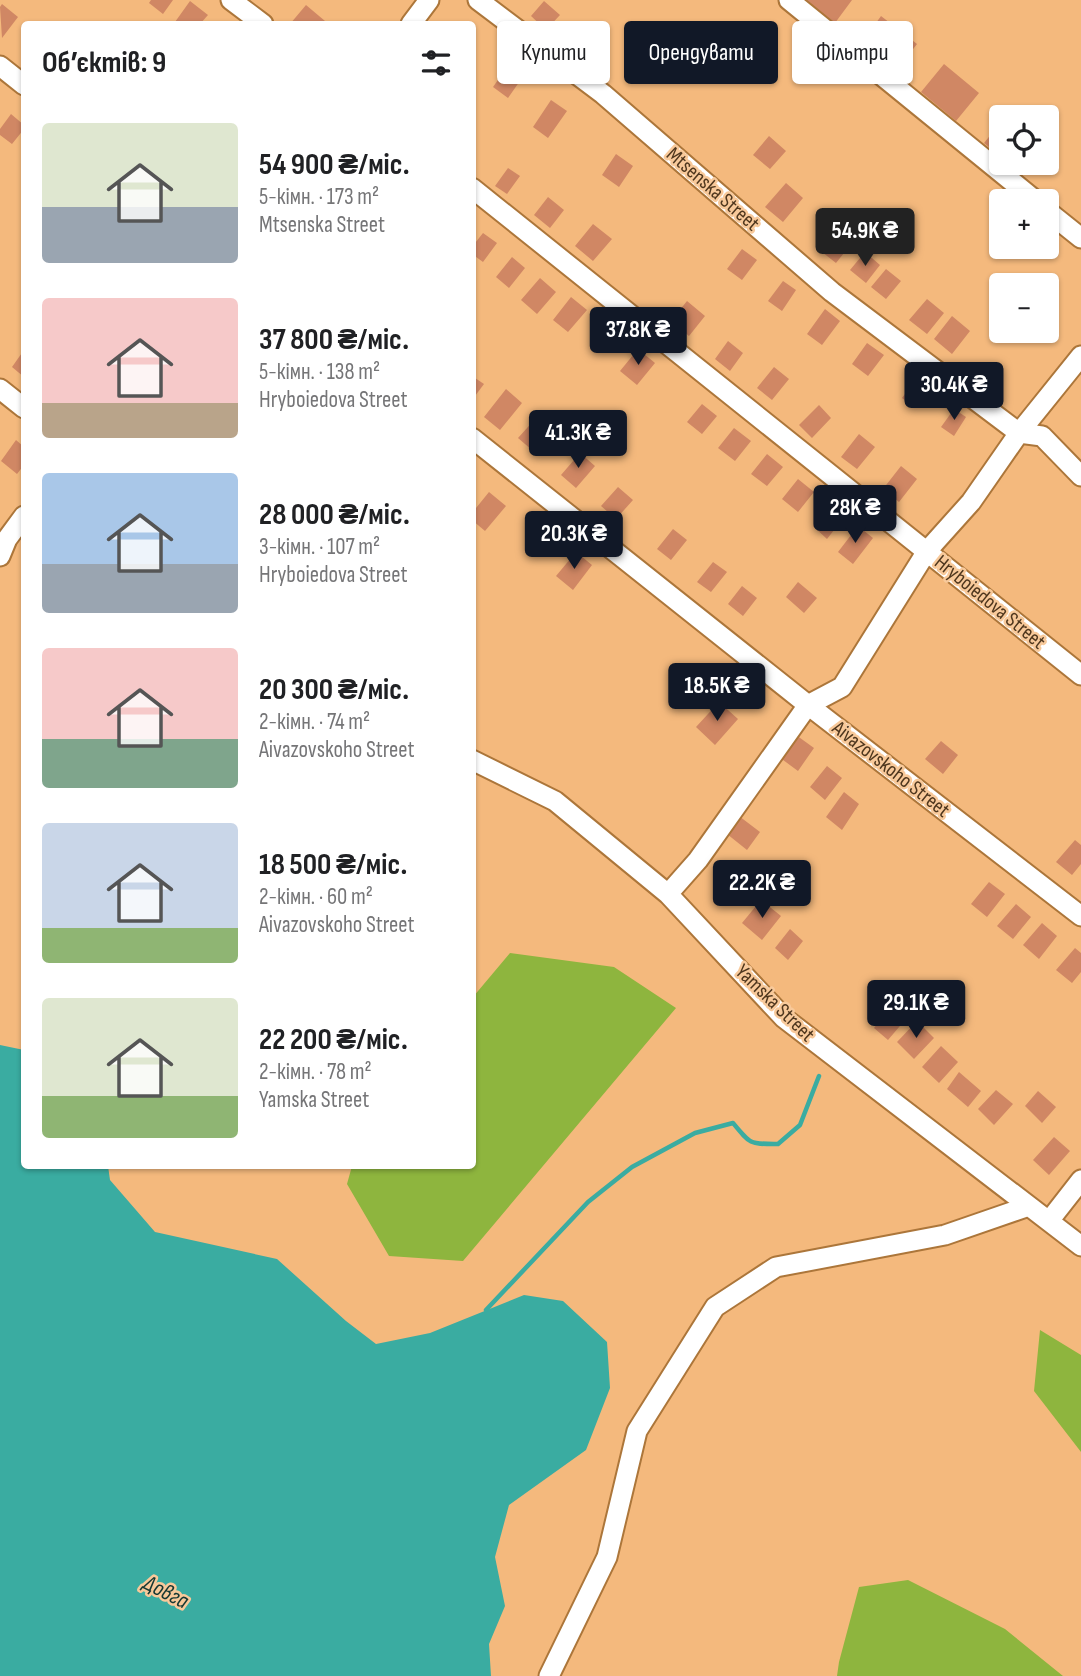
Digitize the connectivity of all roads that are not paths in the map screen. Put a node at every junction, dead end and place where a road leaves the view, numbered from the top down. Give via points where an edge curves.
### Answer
1 (231, 0) edge
2 (429, 0) edge
3 (478, 0) edge
4 (789, 0) edge
5 (259, 21) edge
6 (413, 21) edge
7 (0, 66) edge
8 (21, 83) edge
9 (1020, 189) edge
10 (476, 191) edge
11 (1059, 220) edge
12 (1081, 238) edge
13 (1081, 356) edge
14 (0, 388) edge
15 (21, 406) edge
16 (1018, 433) junction
17 (476, 441) edge
18 (1081, 476) edge
19 (21, 520) edge
20 (927, 551) junction
21 (0, 556) edge
22 (1081, 675) edge
23 (808, 705) junction
24 (476, 762) edge
25 (668, 894) junction
26 (1081, 916) edge
27 (1081, 1180) edge
28 (1029, 1206) junction
29 (1049, 1221) junction
30 (1081, 1246) edge
31 (549, 1676) edge

1 - 5 street
2 - 6 street
3 - 16 street, Mtsenska Street via 603,94 832,292
4 - 9 street
7 - 8 street
10 - 20 street, Hryboiedova Street
11 - 12 street
13 - 16 street
14 - 15 street
16 - 18 street, Mtsenska Street via 1042,436
16 - 20 street via 971,502
17 - 23 street, Aivazovskoho Street
19 - 21 street
20 - 22 street, Hryboiedova Street
20 - 23 street via 842,687
23 - 25 street via 698,860
23 - 26 street, Aivazovskoho Street
24 - 25 street, Yamska Street via 555,801
25 - 28 street, Yamska Street via 784,1018
27 - 29 street
28 - 29 street, Yamska Street
28 - 31 street via 945,1235 776,1266 715,1307 637,1431 607,1557
29 - 30 street, Yamska Street

